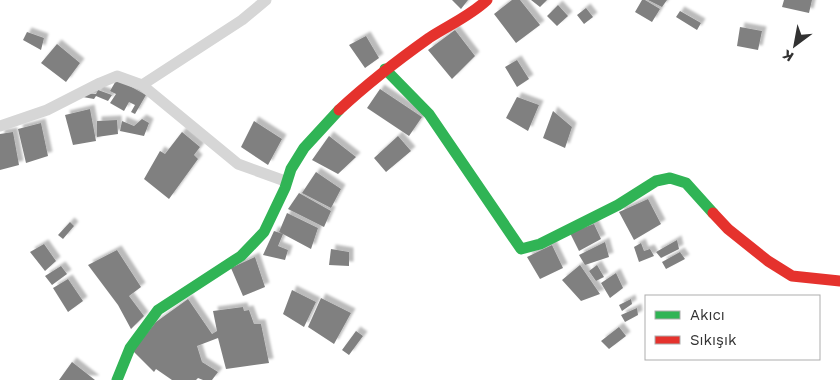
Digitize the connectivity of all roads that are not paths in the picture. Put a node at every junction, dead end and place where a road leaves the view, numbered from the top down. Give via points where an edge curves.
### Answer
1 (266, 0) edge
2 (487, 0) edge
3 (386, 69) junction
4 (142, 85) junction
5 (0, 126) edge
6 (285, 181) junction
7 (840, 281) edge
8 (117, 380) edge

1 - 4 street via 242,20
2 - 3 street
3 - 6 street via 320,128 294,162
3 - 7 street via 429,114 521,249 540,244 656,182 670,178 686,183 728,229 792,276
4 - 5 street via 117,76 47,110
4 - 6 street via 238,164
6 - 8 street via 285,188 264,232 241,256 158,310 130,348

